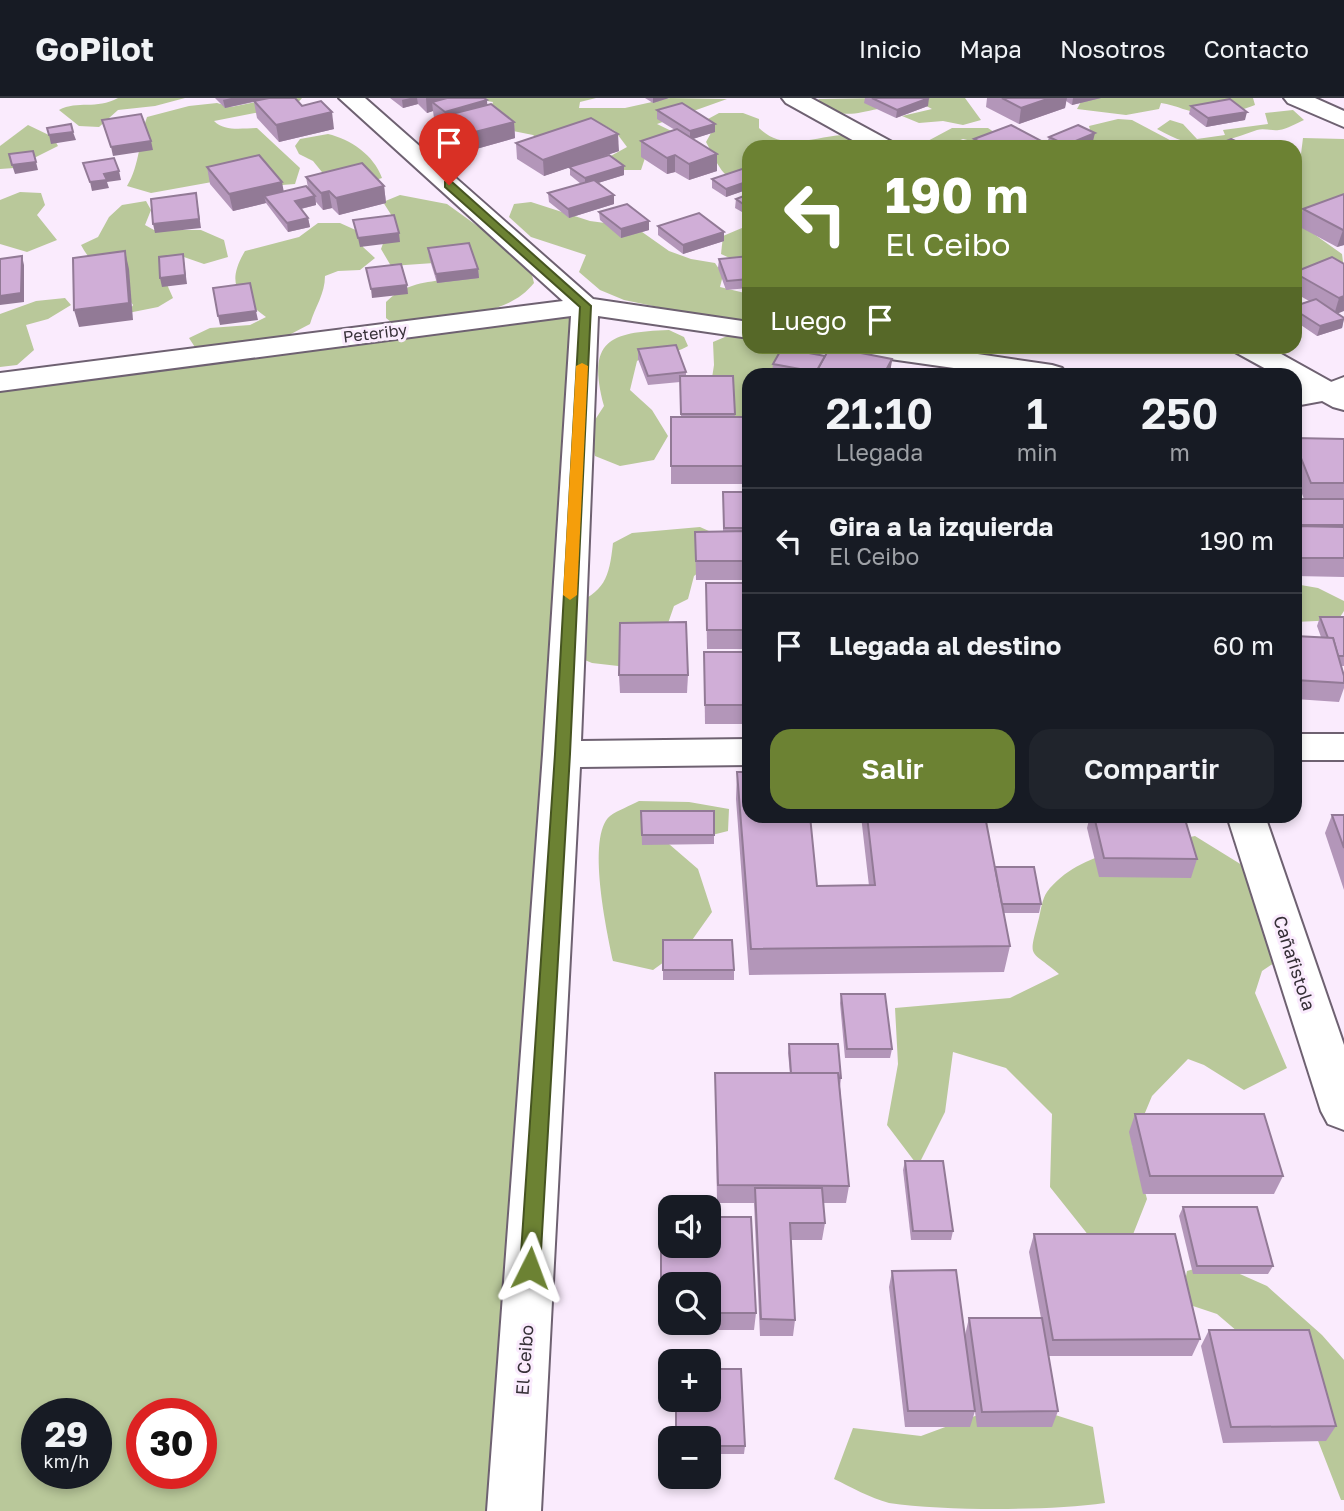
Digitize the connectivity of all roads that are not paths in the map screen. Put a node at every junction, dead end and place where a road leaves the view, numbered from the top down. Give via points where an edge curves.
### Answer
1 (351, 98) edge
2 (794, 98) edge
3 (1296, 98) edge
4 (1344, 120) edge
5 (870, 140) edge
6 (585, 306) junction
7 (742, 329) edge
8 (916, 354) edge
9 (1261, 354) edge
10 (1011, 368) edge
11 (1288, 368) edge
12 (1302, 375) edge
13 (0, 382) edge
14 (1339, 394) edge
15 (1302, 397) edge
16 (1302, 747) edge
17 (1344, 747) edge
18 (742, 752) edge
19 (562, 754) junction
20 (1248, 823) edge
21 (1344, 1111) edge
22 (514, 1511) edge

1 - 6 street
2 - 5 street
3 - 4 street
6 - 7 street, Peteriby
6 - 13 street, Peteriby
6 - 19 street, El Ceibo
8 - 10 street
9 - 11 street
12 - 14 street
14 - 15 street
16 - 17 street
18 - 19 street
19 - 22 street, El Ceibo
20 - 21 street, Cañafistola

